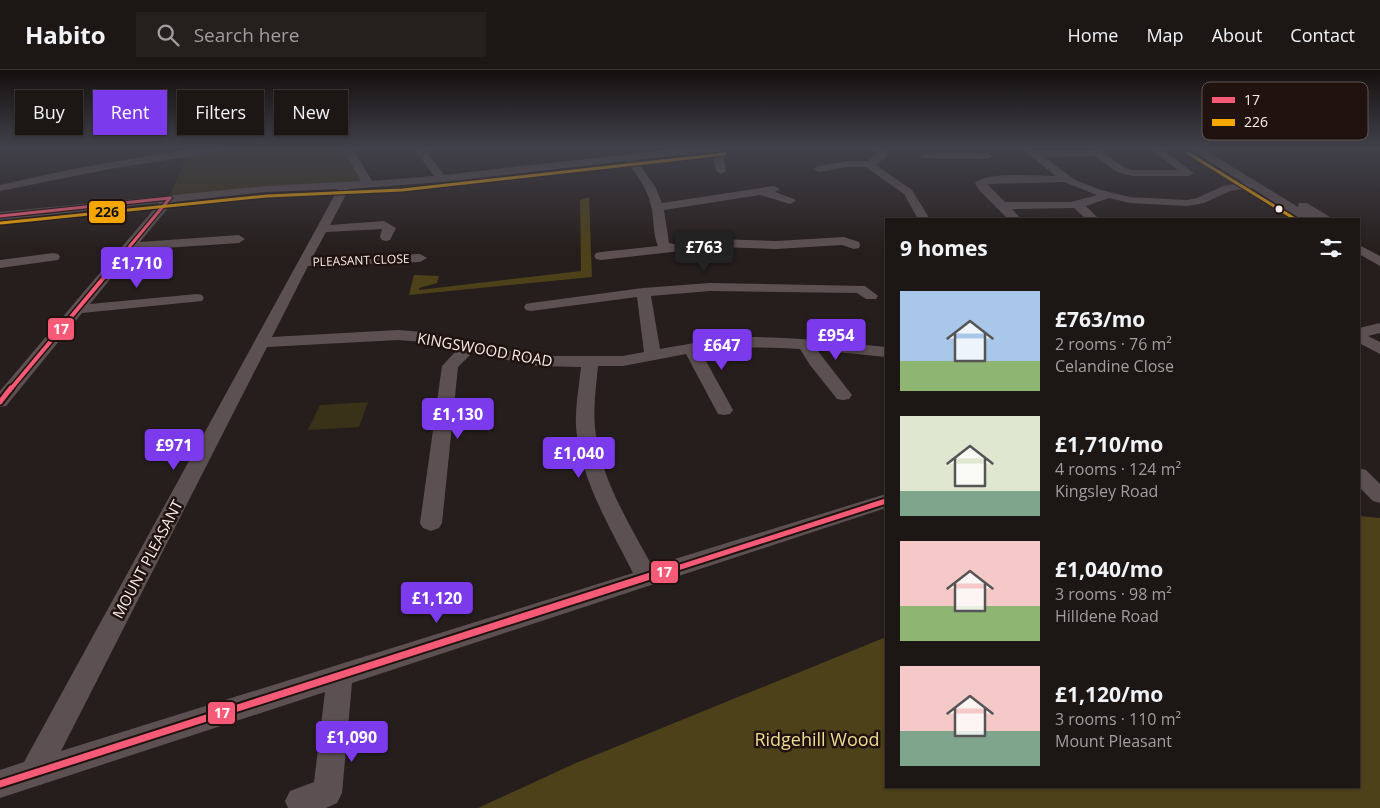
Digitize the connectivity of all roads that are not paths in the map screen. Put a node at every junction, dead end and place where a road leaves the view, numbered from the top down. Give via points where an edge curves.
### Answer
1 (29, 181) edge
2 (366, 181) edge
3 (424, 181) edge
4 (647, 181) edge
5 (900, 181) edge
6 (985, 181) edge
7 (1072, 181) edge
8 (1247, 181) edge
9 (1253, 185) junction
10 (345, 186) junction
11 (369, 186) junction
12 (0, 188) edge
13 (774, 190) dead end
14 (761, 192) junction
15 (1106, 195) junction
16 (170, 198) junction
17 (790, 201) dead end
18 (1160, 202) junction
19 (1076, 204) junction
20 (1304, 205) dead end
21 (1003, 206) junction
22 (658, 207) junction
23 (1173, 213) dead end
24 (0, 216) edge
25 (922, 216) dead end
26 (1014, 218) edge
27 (1092, 218) edge
28 (1308, 218) edge
29 (1325, 218) edge
30 (322, 229) junction
31 (386, 237) dead end
32 (1360, 238) edge
33 (240, 239) dead end
34 (846, 239) dead end
35 (131, 246) junction
36 (673, 248) junction
37 (1360, 250) edge
38 (1380, 250) edge
39 (601, 256) dead end
40 (53, 257) dead end
41 (420, 258) dead end
42 (303, 262) junction
43 (1380, 262) edge
44 (0, 264) edge
45 (866, 290) dead end
46 (643, 292) junction
47 (197, 298) dead end
48 (531, 307) dead end
49 (79, 309) junction
50 (1380, 328) edge
51 (1360, 333) edge
52 (1360, 338) edge
53 (262, 342) junction
54 (805, 344) junction
55 (468, 348) junction
56 (691, 348) junction
57 (1380, 349) edge
58 (885, 352) edge
59 (653, 356) junction
60 (590, 362) junction
61 (845, 396) dead end
62 (0, 402) edge
63 (725, 411) dead end
64 (1360, 476) edge
65 (1377, 500) edge
66 (885, 501) edge
67 (431, 523) dead end
68 (647, 578) junction
69 (340, 677) junction
70 (34, 773) junction
71 (0, 784) edge
72 (300, 801) dead end

1 - 12 street
2 - 11 street
3 - 11 street
4 - 22 street
5 - 25 street
6 - 21 street via 981,183 983,188
7 - 15 street
8 - 9 street
9 - 18 street via 1227,188 1196,202
9 - 28 street
10 - 11 street
10 - 16 street
10 - 30 street, MOUNT PLEASANT
13 - 14 street
14 - 17 street
14 - 22 street
15 - 18 street
15 - 19 street
16 - 24 street
16 - 35 street
18 - 23 street
19 - 21 street
19 - 27 street
20 - 29 street
21 - 26 street
22 - 36 street via 659,232 664,245
30 - 31 street via 384,226 390,228
30 - 42 street, MOUNT PLEASANT
32 - 38 street
33 - 35 street
34 - 36 street via 776,245 716,243
35 - 49 street
36 - 39 street
37 - 43 street
40 - 44 street
41 - 42 street, PLEASANT CLOSE
42 - 53 street, MOUNT PLEASANT
45 - 46 street via 710,287
46 - 48 street via 559,299
46 - 59 street
47 - 49 street
49 - 62 street
50 - 51 street
52 - 57 street
53 - 55 street, KINGSWOOD ROAD via 398,335 424,337
53 - 70 street, MOUNT PLEASANT
54 - 56 street, KINGSWOOD ROAD via 747,342
54 - 58 street, KINGSWOOD ROAD
54 - 61 street
55 - 60 street, KINGSWOOD ROAD via 537,361
55 - 67 street via 450,366
56 - 59 street, KINGSWOOD ROAD
56 - 63 street
59 - 60 street, KINGSWOOD ROAD
60 - 68 street via 586,438 596,474
64 - 65 street
66 - 68 street
68 - 69 street
69 - 70 street
69 - 72 street via 326,793
70 - 71 street

